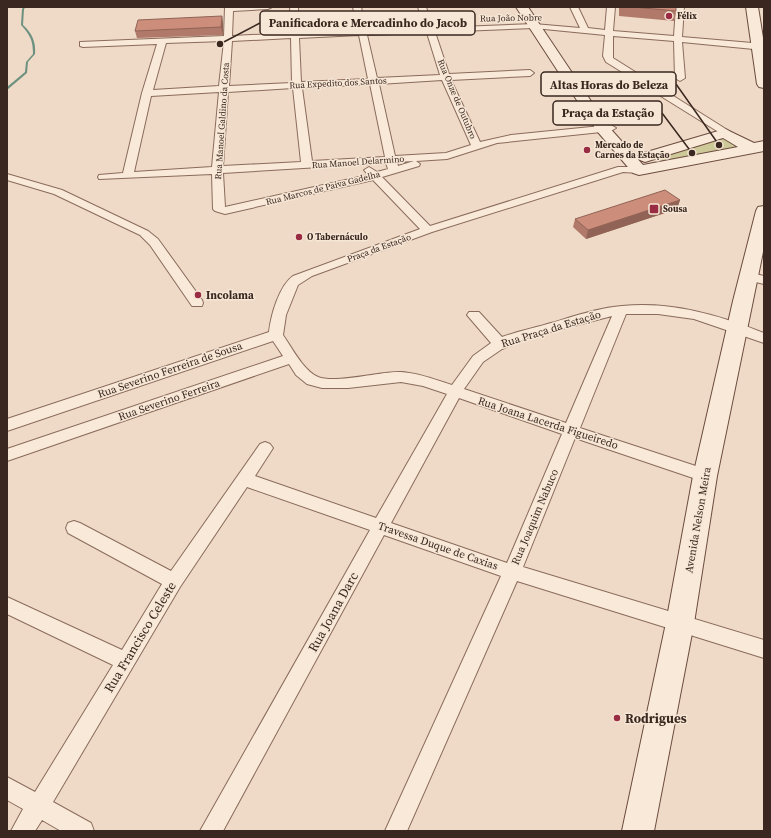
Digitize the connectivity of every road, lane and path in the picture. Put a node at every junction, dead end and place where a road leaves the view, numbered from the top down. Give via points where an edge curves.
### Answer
1 (268, 7) edge
2 (294, 7) edge
3 (358, 7) edge
4 (422, 7) edge
5 (522, 7) edge
6 (530, 7) edge
7 (574, 7) edge
8 (611, 7) edge
9 (680, 7) edge
10 (752, 7) edge
11 (229, 8) edge
12 (539, 26) junction
13 (430, 30) junction
14 (585, 30) junction
15 (362, 33) junction
16 (609, 33) junction
17 (295, 36) junction
18 (228, 39) junction
19 (678, 39) junction
20 (162, 41) junction
21 (83, 44) dead end
22 (761, 47) edge
23 (530, 73) dead end
24 (446, 78) junction
25 (680, 78) dead end
26 (375, 81) junction
27 (764, 84) edge
28 (297, 86) junction
29 (223, 89) junction
30 (147, 93) junction
31 (606, 128) junction
32 (725, 133) junction
33 (477, 146) junction
34 (757, 147) edge
35 (360, 161) junction
36 (307, 165) junction
37 (392, 165) junction
38 (635, 166) junction
39 (217, 170) junction
40 (128, 175) junction
41 (376, 176) junction
42 (7, 177) edge
43 (103, 177) dead end
44 (221, 210) joint
45 (764, 211) edge
46 (428, 230) junction
47 (756, 278) edge
48 (197, 303) dead end
49 (621, 310) junction
50 (474, 316) dead end
51 (737, 328) junction
52 (276, 335) junction
53 (764, 338) edge
54 (500, 344) junction
55 (291, 358) junction
56 (455, 392) junction
57 (7, 425) edge
58 (571, 430) junction
59 (265, 448) dead end
60 (7, 455) edge
61 (705, 476) junction
62 (244, 479) junction
63 (381, 526) junction
64 (74, 528) dead end
65 (512, 572) junction
66 (174, 581) junction
67 (7, 605) edge
68 (680, 623) junction
69 (764, 649) edge
70 (125, 661) junction
71 (7, 788) edge
72 (39, 805) junction
73 (22, 831) edge
74 (83, 831) edge
75 (211, 831) edge
76 (396, 831) edge
77 (638, 831) edge

1 - 11 street
2 - 17 street
3 - 15 street
4 - 13 street, Rua Onze de Outubro
5 - 12 main road
6 - 12 main road
7 - 14 street
8 - 16 street
9 - 19 street
10 - 22 main road
11 - 18 street, Rua Manoel Galdino da Costa
12 - 13 street, Rua João Nobre
12 - 14 street, Rua João Nobre
12 - 31 main road
13 - 15 street, Rua João Nobre
13 - 24 street, Rua Onze de Outubro
14 - 16 street, Rua João Nobre
15 - 17 street, Rua João Nobre
15 - 26 street
16 - 19 street, Rua João Nobre
16 - 32 street via 607,56 613,63
17 - 18 street, Rua João Nobre
17 - 28 street
18 - 20 street, Rua João Nobre
18 - 29 street, Rua Manoel Galdino da Costa
19 - 22 street, Rua João Nobre
19 - 25 street
20 - 21 street, Rua João Nobre
20 - 30 street
22 - 27 main road
23 - 24 street, Rua Expedito dos Santos
24 - 26 street, Rua Expedito dos Santos
24 - 33 street, Rua Onze de Outubro
26 - 28 street, Rua Expedito dos Santos
26 - 37 street
28 - 29 street, Rua Expedito dos Santos
28 - 36 street
29 - 30 street, Rua Expedito dos Santos
29 - 39 street, Rua Manoel Galdino da Costa
30 - 40 street
31 - 33 street via 511,138
31 - 38 main road
32 - 34 main road
32 - 38 main road
33 - 37 street, Rua Marcos de Paiva Gadelha via 447,156
34 - 38 main road
35 - 36 street, Rua Manoel Delarmino
35 - 37 street, Rua Manoel Delarmino
35 - 41 street
36 - 39 street, Rua Manoel Delarmino
37 - 41 street, Rua Marcos de Paiva Gadelha
38 - 46 street, Praça da Estação
39 - 40 street, Rua Manoel Delarmino
39 - 44 street, Rua Manoel Galdino da Costa via 218,205
40 - 43 street, Rua Manoel Delarmino
41 - 44 street, Rua Marcos de Paiva Gadelha via 233,210
41 - 46 street
42 - 48 street via 58,192 144,233 154,242
45 - 47 main road, Avenida Nelson Meira
46 - 52 street, Praça da Estação via 297,279 292,284
47 - 51 main road, Avenida Nelson Meira
49 - 51 street via 671,311
49 - 54 street, Rua Praça da Estação via 542,330
49 - 58 street, Rua Joaquim Nabuco
50 - 54 street
51 - 53 street
51 - 61 main road, Avenida Nelson Meira
52 - 55 street
52 - 57 street, Rua Severino Ferreira de Sousa
54 - 56 street, Rua Praça da Estação via 474,363
55 - 56 street, Rua Joana Lacerda Figueiredo via 306,376 322,383 401,378 424,381
55 - 60 street, Rua Severino Ferreira
56 - 58 street, Rua Joana Lacerda Figueiredo
56 - 63 street, Rua Joana Darc
58 - 61 street, Rua Joana Lacerda Figueiredo
58 - 65 street, Rua Joaquim Nabuco
59 - 62 street, Rua Francisco Celeste
61 - 68 main road, Avenida Nelson Meira
62 - 63 street, Travessa Duque de Caxias
62 - 66 street, Rua Francisco Celeste
63 - 65 street, Travessa Duque de Caxias
63 - 75 street, Rua Joana Darc
64 - 66 street
65 - 68 street, Travessa Duque de Caxias
65 - 76 street, Rua Joaquim Nabuco
66 - 70 street, Rua Francisco Celeste
67 - 70 street
68 - 69 street, Travessa Duque de Caxias
68 - 77 main road, Avenida Nelson Meira
70 - 72 street, Rua Francisco Celeste
71 - 72 street
72 - 73 street, Rua Francisco Celeste
72 - 74 street

